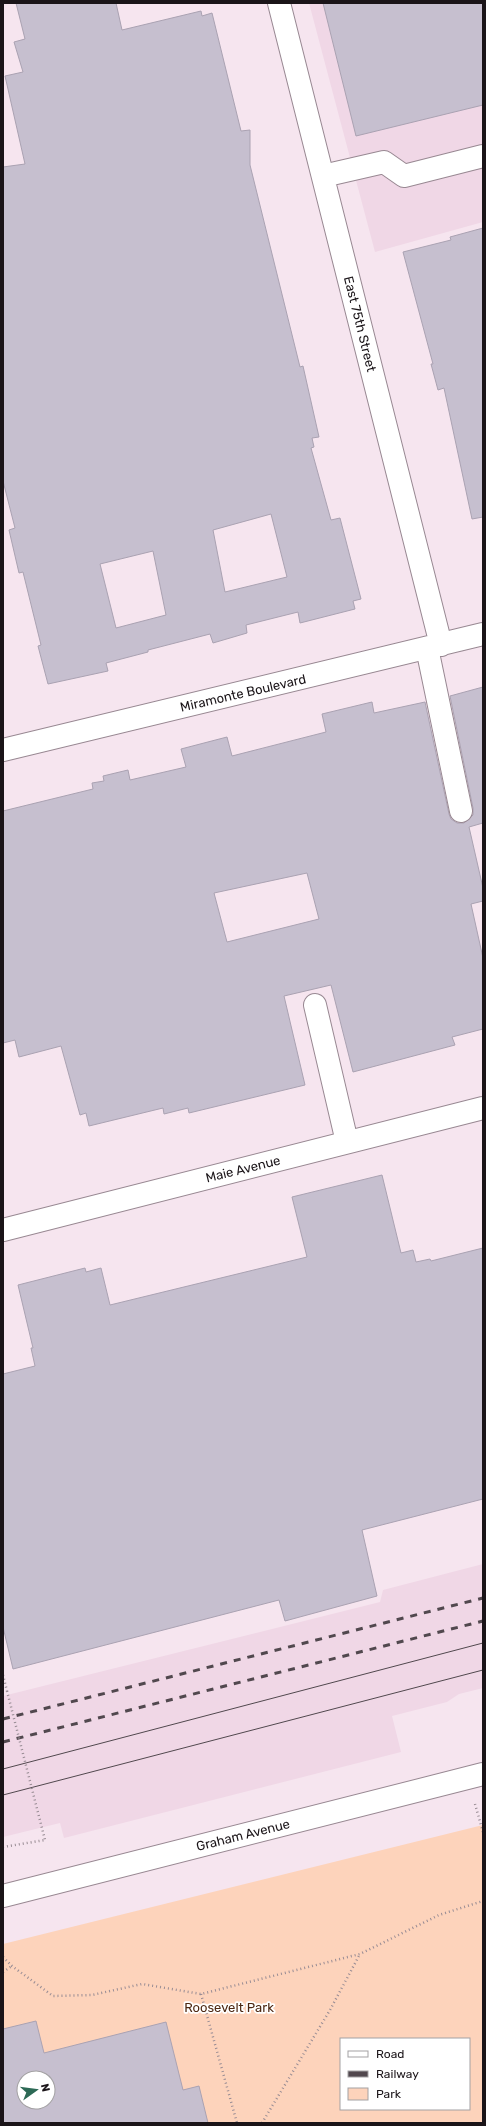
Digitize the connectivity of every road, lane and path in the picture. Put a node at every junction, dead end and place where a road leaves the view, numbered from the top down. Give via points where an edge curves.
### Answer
1 (279, 3) edge
2 (483, 156) edge
3 (323, 176) junction
4 (483, 634) edge
5 (434, 647) junction
6 (3, 750) edge
7 (461, 811) dead end
8 (315, 1005) dead end
9 (483, 1108) edge
10 (347, 1142) junction
11 (3, 1230) edge
12 (3, 1675) edge
13 (483, 1774) edge
14 (3, 1847) edge
15 (3, 1896) edge
16 (483, 1901) edge
17 (360, 1954) junction
18 (3, 1957) edge
19 (12, 1966) junction
20 (3, 1972) edge
21 (201, 1994) junction
22 (237, 2123) edge
23 (262, 2123) edge

1 - 3 street, East 75th Street
2 - 3 street via 404,176 384,162
3 - 5 street, East 75th Street
4 - 5 street, Miramonte Boulevard
5 - 6 street, Miramonte Boulevard
5 - 7 street, East 75th Street
8 - 10 street
9 - 10 street, Maie Avenue
10 - 11 street, Maie Avenue
12 - 14 path, bridge via 45,1840
13 - 15 street, Graham Avenue
16 - 17 path via 439,1915
17 - 21 path
17 - 23 path via 330,2010
18 - 19 path
19 - 20 path
19 - 21 path via 54,1996 92,1995 142,1984
21 - 22 path

